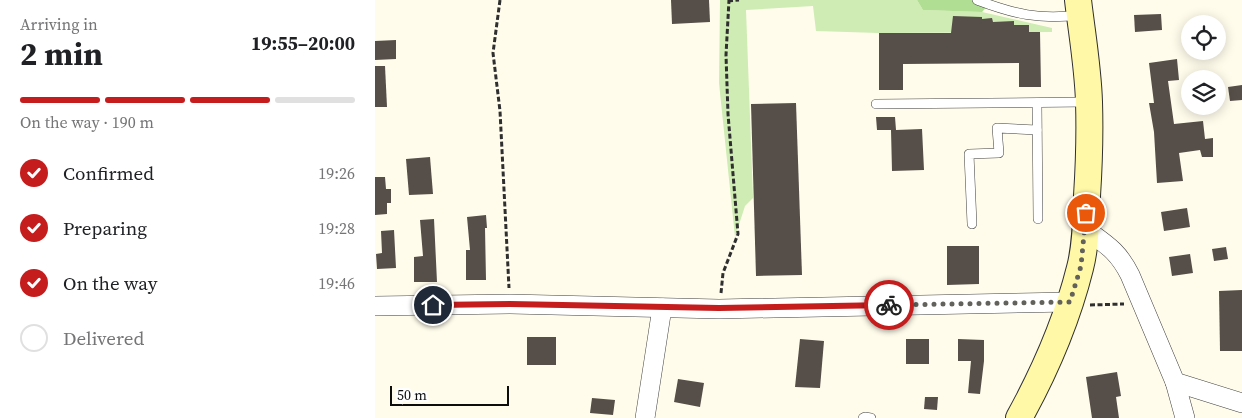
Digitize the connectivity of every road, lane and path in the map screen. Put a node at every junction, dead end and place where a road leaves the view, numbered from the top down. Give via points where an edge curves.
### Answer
1 (501, 0) edge
2 (739, 0) edge
3 (977, 0) edge
4 (729, 1) edge
5 (1079, 8) edge
6 (1089, 102) junction
7 (1037, 103) junction
8 (876, 104) dead end
9 (1037, 130) junction
10 (1039, 220) dead end
11 (972, 224) dead end
12 (1085, 229) junction
13 (1070, 302) junction
14 (510, 304) junction
15 (1142, 304) junction
16 (375, 306) edge
17 (662, 308) junction
18 (719, 308) junction
19 (1175, 382) junction
20 (1242, 403) edge
21 (645, 418) edge
22 (863, 418) edge
23 (871, 418) edge
24 (1019, 418) edge
25 (1185, 418) edge

1 - 14 path via 493,53 500,110
2 - 4 path
3 - 5 lane via 1033,17 1059,18
4 - 18 path via 727,84 738,234 723,273
5 - 6 main road
6 - 7 lane
6 - 12 main road
7 - 8 lane
7 - 9 lane
9 - 10 lane
9 - 11 lane via 997,128 999,153 969,154
12 - 13 main road via 1081,266
12 - 15 street via 1112,248 1122,260
13 - 15 path
13 - 18 street
13 - 24 main road via 1037,384
14 - 16 street
14 - 17 street
15 - 19 street
17 - 18 street
17 - 21 street
19 - 20 street
19 - 25 street
22 - 23 lane

